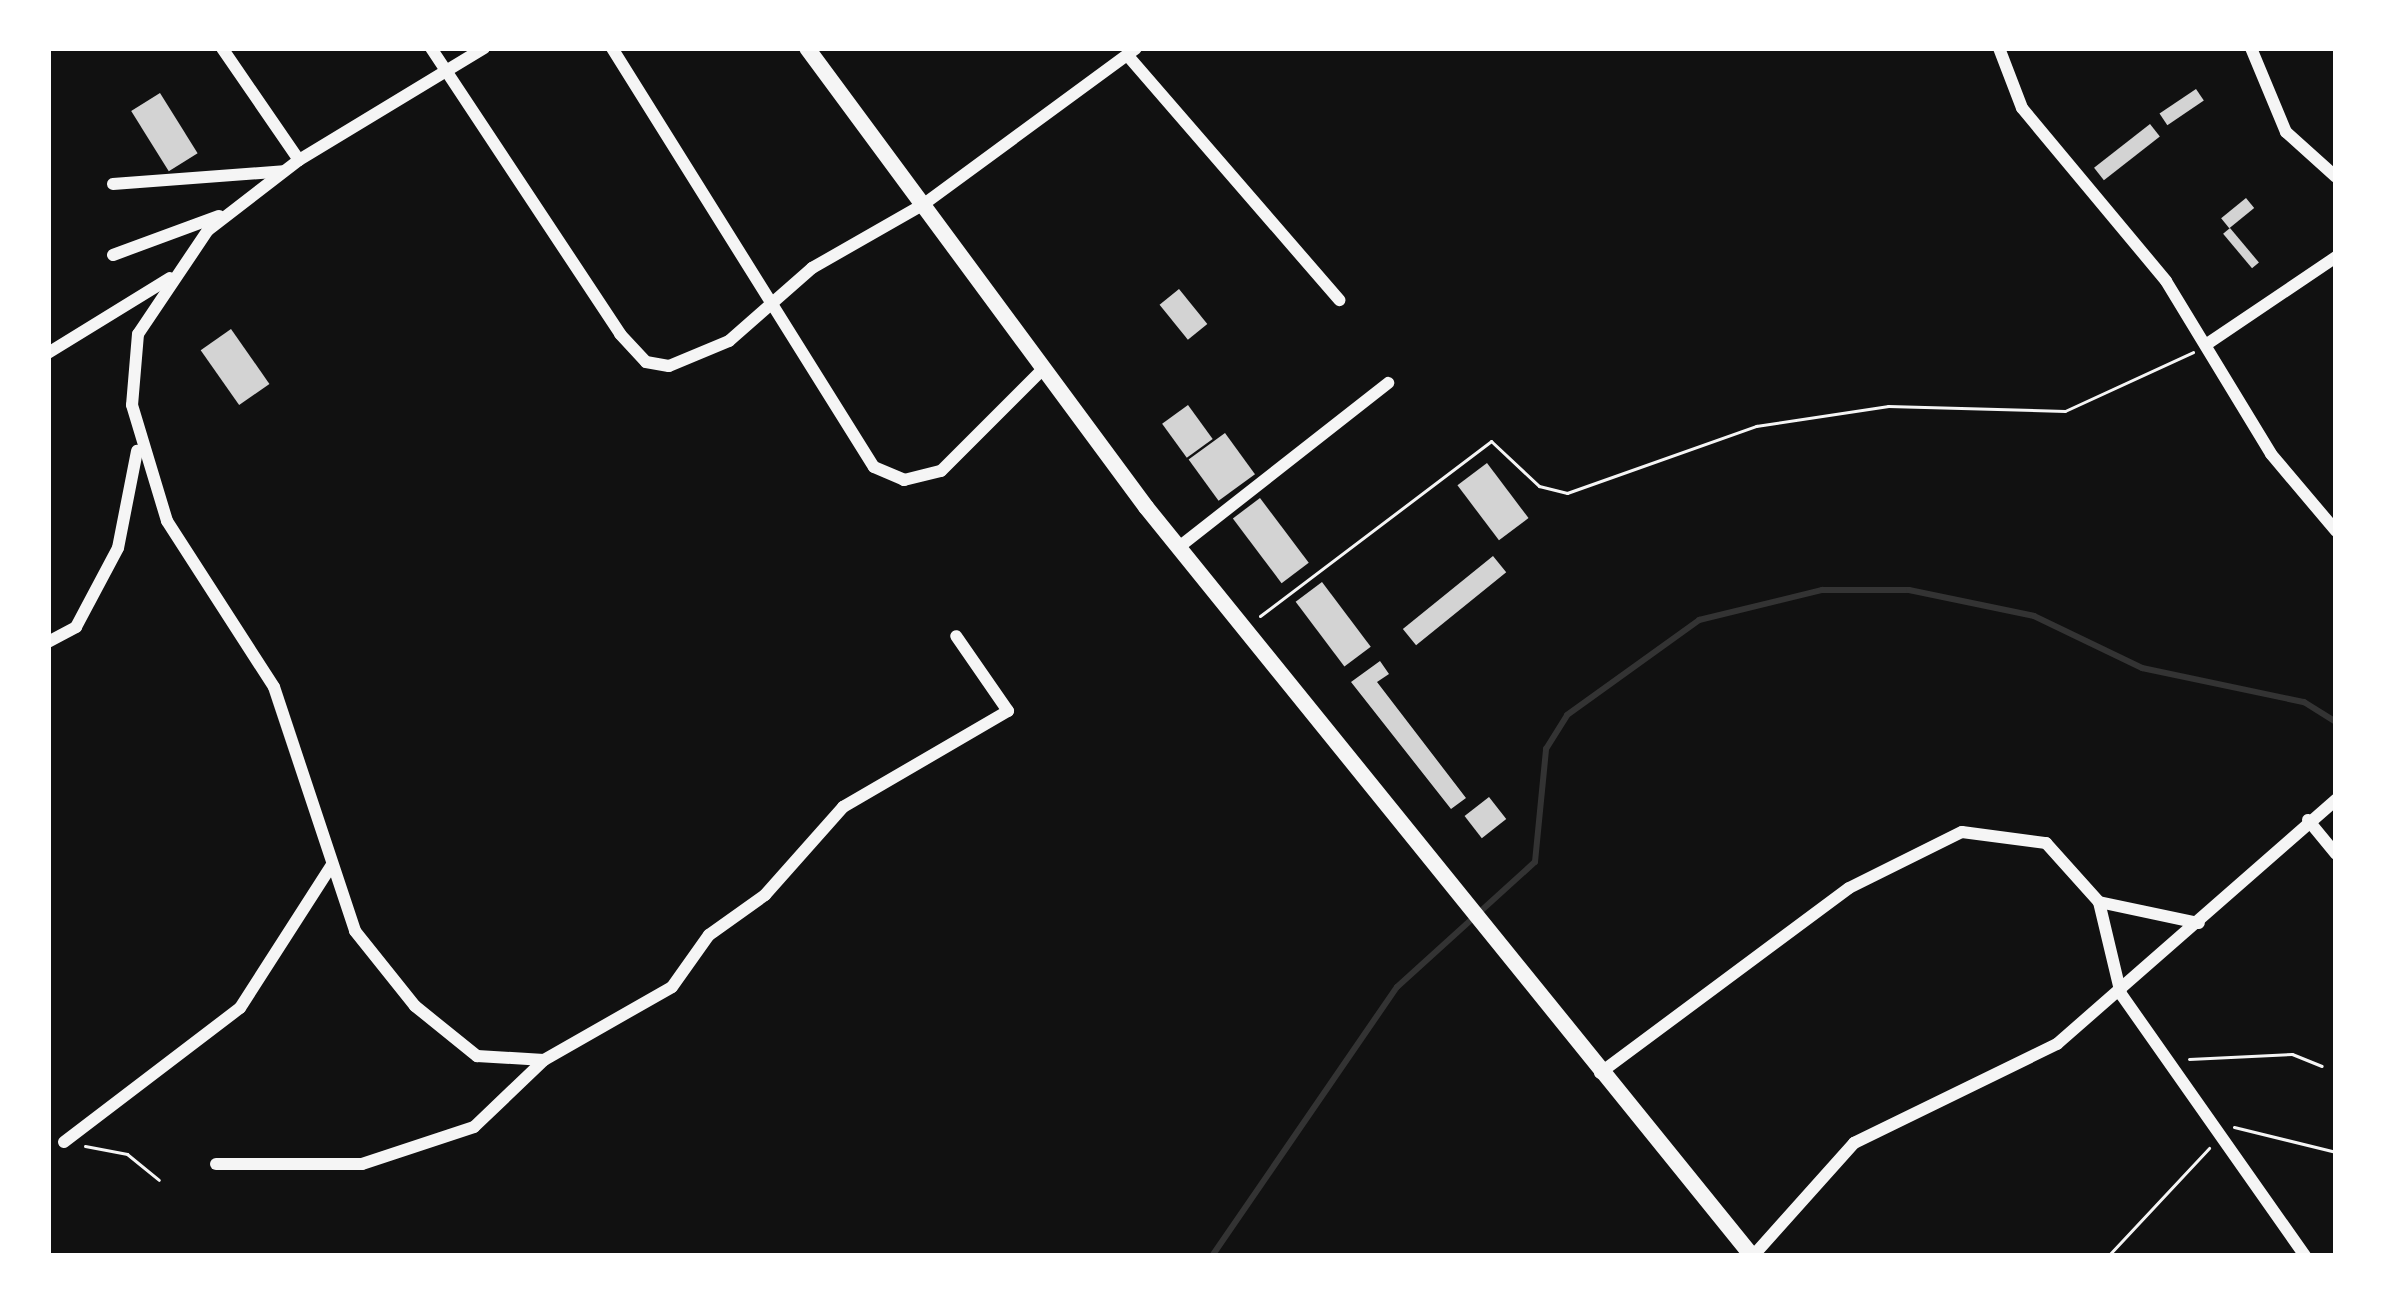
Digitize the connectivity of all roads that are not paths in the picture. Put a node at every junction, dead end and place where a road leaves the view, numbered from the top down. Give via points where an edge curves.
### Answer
1 (222, 48) edge
2 (431, 48) edge
3 (484, 48) edge
4 (612, 48) edge
5 (807, 48) edge
6 (1999, 48) edge
7 (2251, 48) edge
8 (1132, 52) edge
9 (446, 71) junction
10 (299, 160) junction
11 (284, 171) junction
12 (2336, 177) edge
13 (113, 184) dead end
14 (924, 204) junction
15 (226, 214) junction
16 (112, 255) dead end
17 (2336, 257) edge
18 (171, 277) junction
19 (1339, 300) dead end
20 (770, 311) junction
21 (2207, 344) junction
22 (48, 353) edge
23 (1043, 368) junction
24 (1388, 383) dead end
25 (137, 438) junction
26 (2336, 531) edge
27 (1179, 547) junction
28 (956, 636) dead end
29 (48, 642) edge
30 (2336, 800) edge
31 (2308, 820) junction
32 (2336, 854) edge
33 (331, 866) junction
34 (2099, 902) junction
35 (2199, 923) junction
36 (2121, 994) junction
37 (544, 1060) junction
38 (1600, 1073) junction
39 (64, 1142) road end
40 (216, 1164) dead end
41 (1753, 1256) edge
42 (2305, 1256) edge

1 - 10 street
2 - 9 street
3 - 9 street
4 - 20 street
5 - 14 main road
6 - 21 street via 2021,108
7 - 12 street via 2285,132
8 - 14 street
8 - 19 street
9 - 10 street
9 - 20 street via 646,362 702,356
10 - 11 street
11 - 13 street
11 - 15 street
14 - 20 street via 812,268
14 - 23 main road
15 - 16 street
15 - 18 street
17 - 21 street
18 - 22 street
18 - 25 street via 138,334
20 - 23 street via 862,454 904,480 941,471
21 - 26 street via 2271,454
23 - 27 main road
24 - 27 street
25 - 29 street via 118,548 76,627
25 - 33 street via 167,521 274,687
27 - 38 main road
28 - 37 street via 1008,711 843,807 765,895 709,935 672,987
30 - 31 street
31 - 32 street
31 - 35 street
33 - 37 street via 355,931 415,1006 477,1056
33 - 39 street via 240,1008
34 - 35 street
34 - 36 street
34 - 38 street via 2046,843 1949,836 1849,888
35 - 36 street
36 - 41 street via 2016,1069 1855,1143
36 - 42 street
37 - 40 street via 488,1118 381,1160
38 - 41 main road

